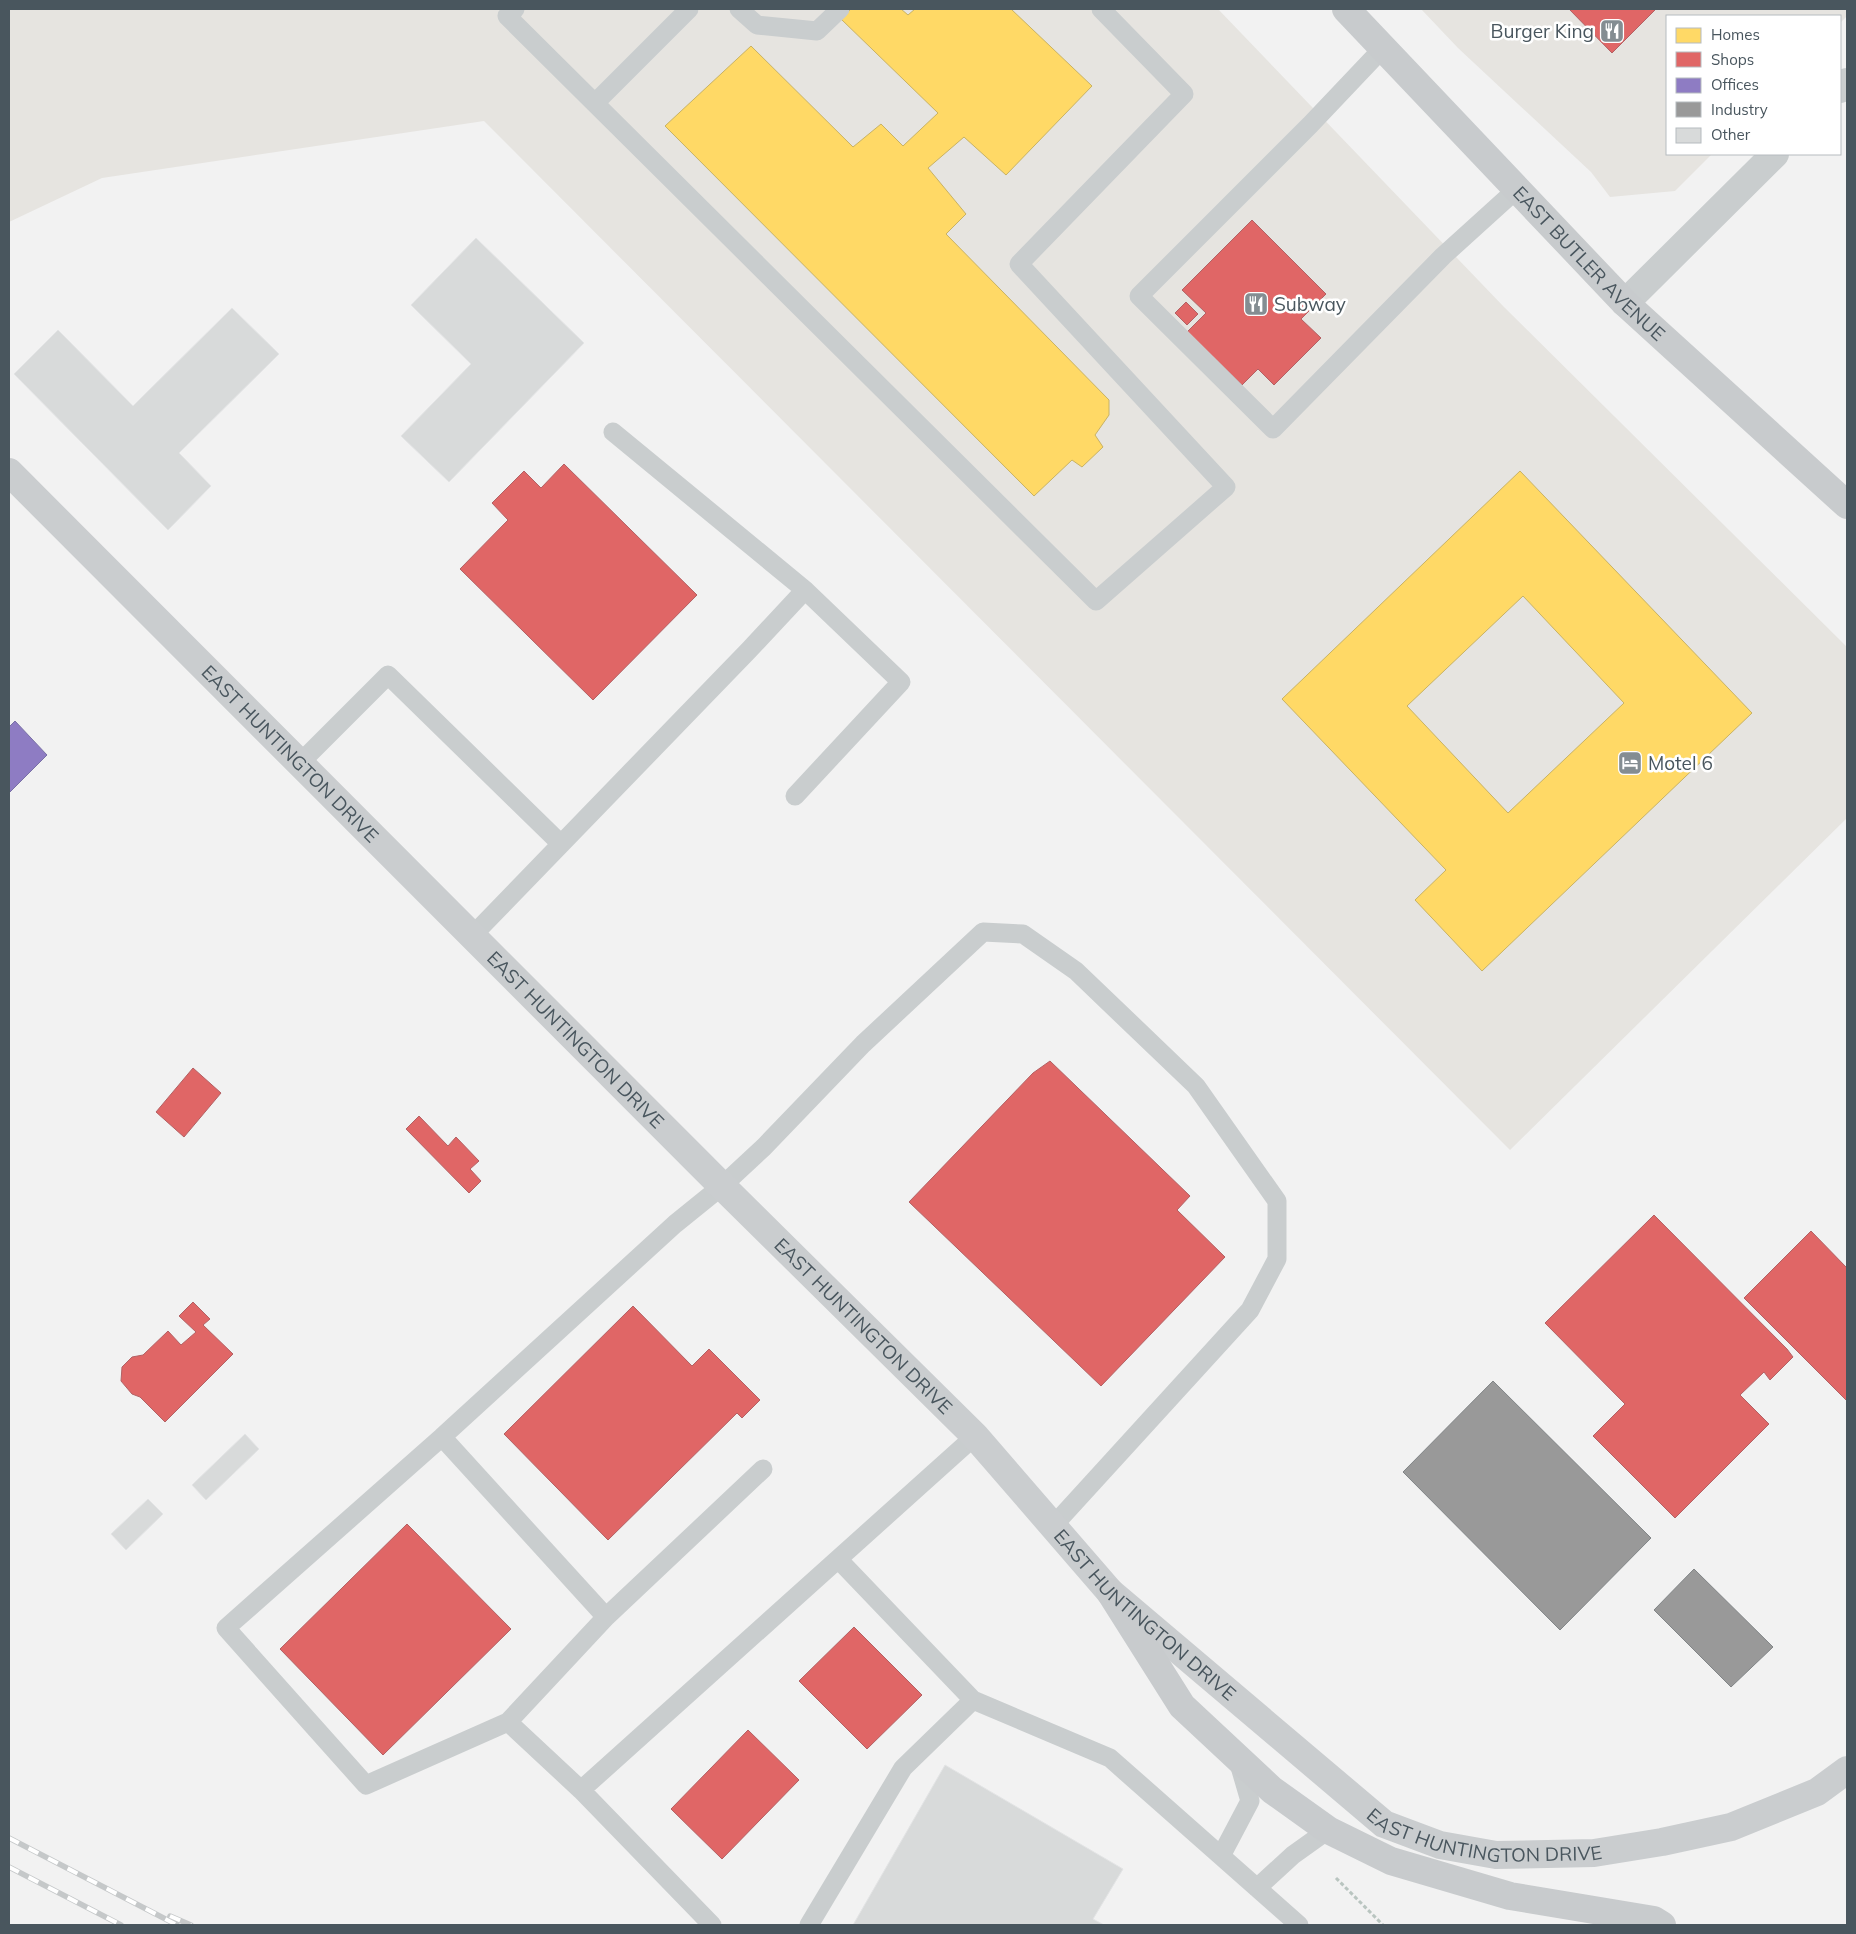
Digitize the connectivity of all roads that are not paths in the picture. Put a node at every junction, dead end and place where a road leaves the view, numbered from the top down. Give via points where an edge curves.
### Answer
1 (514, 9) edge
2 (689, 9) edge
3 (739, 9) edge
4 (840, 9) edge
5 (1101, 9) edge
6 (1346, 9) edge
7 (1383, 48) junction
8 (595, 103) junction
9 (1774, 155) edge
10 (1516, 188) junction
11 (1625, 303) junction
12 (613, 432) dead end
13 (9, 472) edge
14 (1847, 505) edge
15 (805, 590) junction
16 (300, 763) junction
17 (796, 796) dead end
18 (561, 844) junction
19 (473, 935) junction
20 (722, 1186) junction
21 (975, 1436) junction
22 (442, 1438) junction
23 (763, 1469) dead end
24 (1053, 1526) junction
25 (838, 1559) junction
26 (1110, 1592) junction
27 (606, 1617) junction
28 (973, 1700) junction
29 (508, 1722) junction
30 (1237, 1756) junction
31 (1847, 1770) edge
32 (580, 1790) junction
33 (1328, 1830) junction
34 (1220, 1856) junction
35 (1257, 1888) junction
36 (712, 1925) edge
37 (809, 1925) edge
38 (1299, 1925) edge
39 (1662, 1925) edge

1 - 8 lane via 507,16
2 - 8 lane
3 - 4 lane via 757,25 817,32
5 - 8 lane via 1184,94 1019,264 1226,487 1096,601
6 - 7 main road, EAST BUTLER AVENUE
7 - 10 main road, EAST BUTLER AVENUE
7 - 10 lane via 1139,296 1272,430
9 - 11 street
10 - 11 main road, EAST BUTLER AVENUE
11 - 14 main road, EAST BUTLER AVENUE
12 - 15 lane
13 - 16 street, EAST HUNTINGTON DRIVE
15 - 17 lane via 901,682
15 - 18 lane
16 - 18 lane via 388,675
16 - 19 street, EAST HUNTINGTON DRIVE
18 - 19 lane
19 - 20 street, EAST HUNTINGTON DRIVE
20 - 21 street, EAST HUNTINGTON DRIVE
20 - 22 lane via 675,1224
20 - 24 lane via 863,1044 983,932 1022,934 1076,971 1196,1086 1277,1201 1277,1259 1250,1310
21 - 24 street, EAST HUNTINGTON DRIVE
21 - 25 lane
22 - 27 lane
22 - 29 lane via 226,1628 366,1785
23 - 27 lane
24 - 26 street, EAST HUNTINGTON DRIVE
25 - 28 lane
25 - 32 lane
26 - 30 main road via 1182,1706
26 - 31 street, EAST HUNTINGTON DRIVE via 1384,1824 1440,1845 1496,1855 1594,1853 1662,1842 1731,1827 1817,1792
27 - 29 lane
28 - 34 lane via 1110,1758
28 - 37 lane via 903,1768
29 - 32 lane
30 - 33 main road via 1272,1790
30 - 34 lane via 1250,1802
32 - 36 lane
33 - 35 lane
33 - 39 main road via 1391,1861 1510,1896 1654,1920
34 - 35 lane
35 - 38 lane

